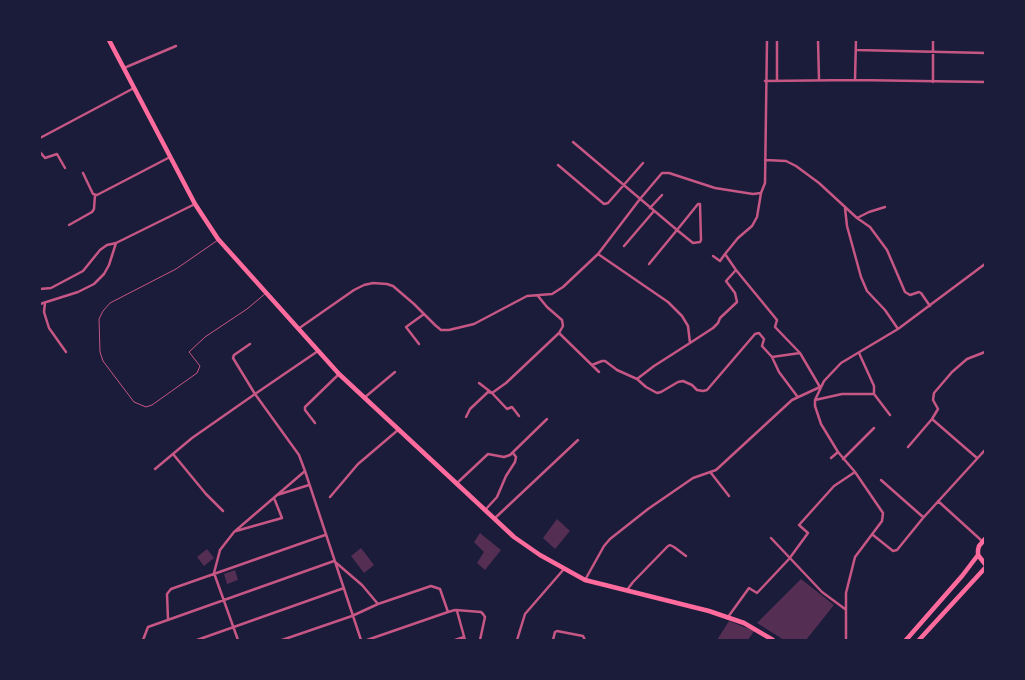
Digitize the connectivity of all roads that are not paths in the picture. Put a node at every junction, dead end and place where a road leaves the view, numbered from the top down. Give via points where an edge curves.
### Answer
1 (109, 40) edge
2 (767, 40) edge
3 (777, 40) edge
4 (818, 40) edge
5 (856, 40) edge
6 (933, 40) edge
7 (176, 46) dead end
8 (856, 50) junction
9 (933, 52) junction
10 (985, 53) edge
11 (124, 68) junction
12 (819, 80) junction
13 (856, 80) junction
14 (765, 81) junction
15 (777, 82) junction
16 (933, 82) junction
17 (985, 82) edge
18 (134, 88) junction
19 (40, 138) edge
20 (573, 142) dead end
21 (40, 152) edge
22 (170, 157) junction
23 (765, 160) junction
24 (642, 163) dead end
25 (558, 165) dead end
26 (65, 168) dead end
27 (83, 173) dead end
28 (624, 185) junction
29 (760, 193) junction
30 (95, 195) junction
31 (662, 195) dead end
32 (640, 199) junction
33 (195, 204) junction
34 (884, 207) dead end
35 (845, 208) junction
36 (652, 210) junction
37 (857, 218) junction
38 (69, 225) dead end
39 (677, 230) junction
40 (218, 239) junction
41 (116, 243) junction
42 (624, 246) dead end
43 (598, 254) junction
44 (725, 254) junction
45 (713, 256) dead end
46 (649, 264) dead end
47 (985, 264) edge
48 (736, 270) junction
49 (40, 289) edge
50 (266, 293) junction
51 (538, 296) junction
52 (45, 303) junction
53 (40, 304) edge
54 (930, 306) junction
55 (424, 314) junction
56 (298, 329) junction
57 (898, 329) junction
58 (559, 333) junction
59 (690, 343) junction
60 (250, 344) dead end
61 (419, 344) dead end
62 (318, 351) junction
63 (66, 352) dead end
64 (985, 352) edge
65 (800, 353) junction
66 (859, 353) junction
67 (772, 357) junction
68 (592, 365) junction
69 (395, 372) dead end
70 (599, 372) dead end
71 (339, 374) junction
72 (637, 379) junction
73 (479, 383) dead end
74 (820, 387) junction
75 (492, 393) junction
76 (255, 394) junction
77 (874, 394) junction
78 (797, 396) junction
79 (364, 398) junction
80 (815, 400) junction
81 (890, 415) dead end
82 (519, 416) dead end
83 (466, 417) dead end
84 (547, 418) dead end
85 (932, 419) junction
86 (315, 423) dead end
87 (874, 428) dead end
88 (398, 430) junction
89 (578, 440) dead end
90 (908, 448) dead end
91 (985, 450) edge
92 (838, 452) junction
93 (513, 453) junction
94 (173, 454) junction
95 (831, 458) dead end
96 (977, 458) junction
97 (843, 459) junction
98 (156, 469) dead end
99 (305, 471) junction
100 (855, 472) junction
101 (711, 473) junction
102 (881, 480) dead end
103 (456, 484) junction
104 (309, 485) junction
105 (274, 496) junction
106 (729, 496) dead end
107 (330, 497) dead end
108 (938, 501) junction
109 (223, 511) dead end
110 (485, 511) junction
111 (923, 518) junction
112 (494, 519) junction
113 (234, 532) junction
114 (325, 535) junction
115 (873, 535) junction
116 (770, 538) dead end
117 (983, 540) edge
118 (978, 555) junction
119 (686, 556) dead end
120 (789, 559) junction
121 (334, 562) junction
122 (985, 566) edge
123 (564, 569) junction
124 (214, 573) junction
125 (585, 580) junction
126 (344, 588) junction
127 (627, 590) junction
128 (224, 600) junction
129 (378, 604) junction
130 (456, 610) junction
131 (846, 610) junction
132 (448, 612) junction
133 (352, 616) junction
134 (728, 617) junction
135 (168, 619) junction
136 (234, 627) junction
137 (465, 638) edge
138 (143, 640) edge
139 (197, 640) edge
140 (238, 640) edge
141 (282, 640) edge
142 (361, 640) edge
143 (367, 640) edge
144 (455, 640) edge
145 (480, 640) edge
146 (517, 640) edge
147 (553, 640) edge
148 (585, 640) edge
149 (773, 640) edge
150 (846, 640) edge
151 (906, 640) edge
152 (919, 640) edge

1 - 11 main road
2 - 14 street
3 - 15 street
4 - 12 street
5 - 8 street
6 - 9 street
7 - 11 street
8 - 9 street
8 - 13 street
9 - 10 street
9 - 16 street
11 - 18 main road
12 - 13 street
12 - 15 street
13 - 16 street
14 - 15 street
14 - 23 street
16 - 17 street
18 - 19 street
18 - 22 main road
20 - 28 street
21 - 26 street via 45,158 57,154
22 - 30 street
22 - 33 main road
23 - 29 street via 765,183
23 - 35 street via 791,163 819,183
24 - 28 street
25 - 28 street via 604,204
27 - 30 street
28 - 32 street
29 - 32 street via 715,188 666,173 658,176
29 - 44 street via 757,217 752,226
30 - 38 street via 92,212
31 - 36 street
32 - 36 street
32 - 43 street
33 - 40 main road
33 - 41 street
34 - 37 street
35 - 37 street
35 - 57 street via 847,226 867,291
36 - 39 street
36 - 42 street
37 - 54 street via 870,227 883,244 905,292 910,295 921,293
39 - 39 street via 693,243 700,242 700,204
39 - 46 street
40 - 50 main road
40 - 50 lane via 168,274 110,303 99,319 103,361 134,402 146,407 152,405 197,373 200,366 189,352
41 - 49 street via 100,250 88,267 72,278 51,288
41 - 52 street via 107,270 94,284
43 - 51 street via 557,292
43 - 59 street via 677,310 688,326
44 - 45 street via 720,261
44 - 48 street
47 - 54 street
48 - 59 street via 726,280 735,293 736,302 713,328
48 - 65 street via 777,320 775,328
50 - 56 main road
51 - 55 street via 528,296 458,329 441,330
51 - 58 street via 562,320
52 - 53 street
52 - 63 street via 49,328
54 - 57 street
55 - 56 street via 393,286 372,284 354,290
55 - 61 street via 406,327
56 - 62 main road
57 - 66 street
58 - 68 street
58 - 75 street
59 - 72 street
60 - 76 street via 233,358
62 - 71 main road
62 - 76 street
64 - 85 street via 952,372 934,393 933,400 938,407
65 - 67 street
65 - 74 street
66 - 74 street via 840,363
66 - 77 street via 874,386
67 - 72 street via 762,346 763,336 756,333 708,390 697,390 683,381 657,392
67 - 78 street
68 - 70 street
68 - 72 street via 602,361
69 - 79 street
71 - 79 main road
71 - 86 street via 305,407
73 - 75 street
74 - 78 street
74 - 80 street
75 - 82 street
75 - 83 street via 488,392
76 - 94 street
76 - 99 street via 299,455
77 - 80 street via 842,394
77 - 81 street
78 - 101 street
79 - 88 main road
80 - 92 street via 821,424
84 - 93 street
85 - 90 street
85 - 96 street
87 - 97 street
88 - 103 main road
88 - 107 street via 358,464
89 - 112 street
91 - 96 street
92 - 95 street
92 - 97 street
93 - 103 street via 504,457 488,454
93 - 110 street via 515,462 497,497
94 - 98 street
94 - 109 street
96 - 108 street
97 - 100 street
99 - 104 street
99 - 105 street
100 - 115 street via 883,513
100 - 120 street via 834,486 799,525 808,533
101 - 106 street
101 - 125 street via 693,478 610,539
102 - 111 street
103 - 110 main road
104 - 105 street
104 - 114 street
105 - 113 street
105 - 113 street via 282,518
108 - 111 street
108 - 117 street
110 - 112 main road
111 - 115 street via 896,550
112 - 123 main road via 514,537
113 - 124 street via 220,550
114 - 121 street
114 - 124 street
115 - 131 street via 855,557 846,593
116 - 120 street
117 - 118 main road
118 - 122 main road
118 - 151 main road
119 - 127 street via 668,546
120 - 131 street via 822,592
120 - 134 street via 757,593 749,588
121 - 126 street
121 - 128 street
121 - 129 street via 362,585
122 - 152 main road
123 - 125 main road
123 - 146 street via 525,614
124 - 128 street
124 - 135 street via 169,590
125 - 127 main road
126 - 133 street
126 - 136 street
127 - 134 main road
128 - 135 street
128 - 136 street
129 - 132 street via 435,586 442,592
129 - 133 street
130 - 132 street
130 - 137 street
130 - 145 street via 483,614
131 - 150 street
132 - 143 street
133 - 141 street
133 - 142 street
134 - 149 main road
135 - 138 street via 148,628
136 - 139 street
136 - 140 street
137 - 144 street
147 - 148 street via 555,632 584,636

